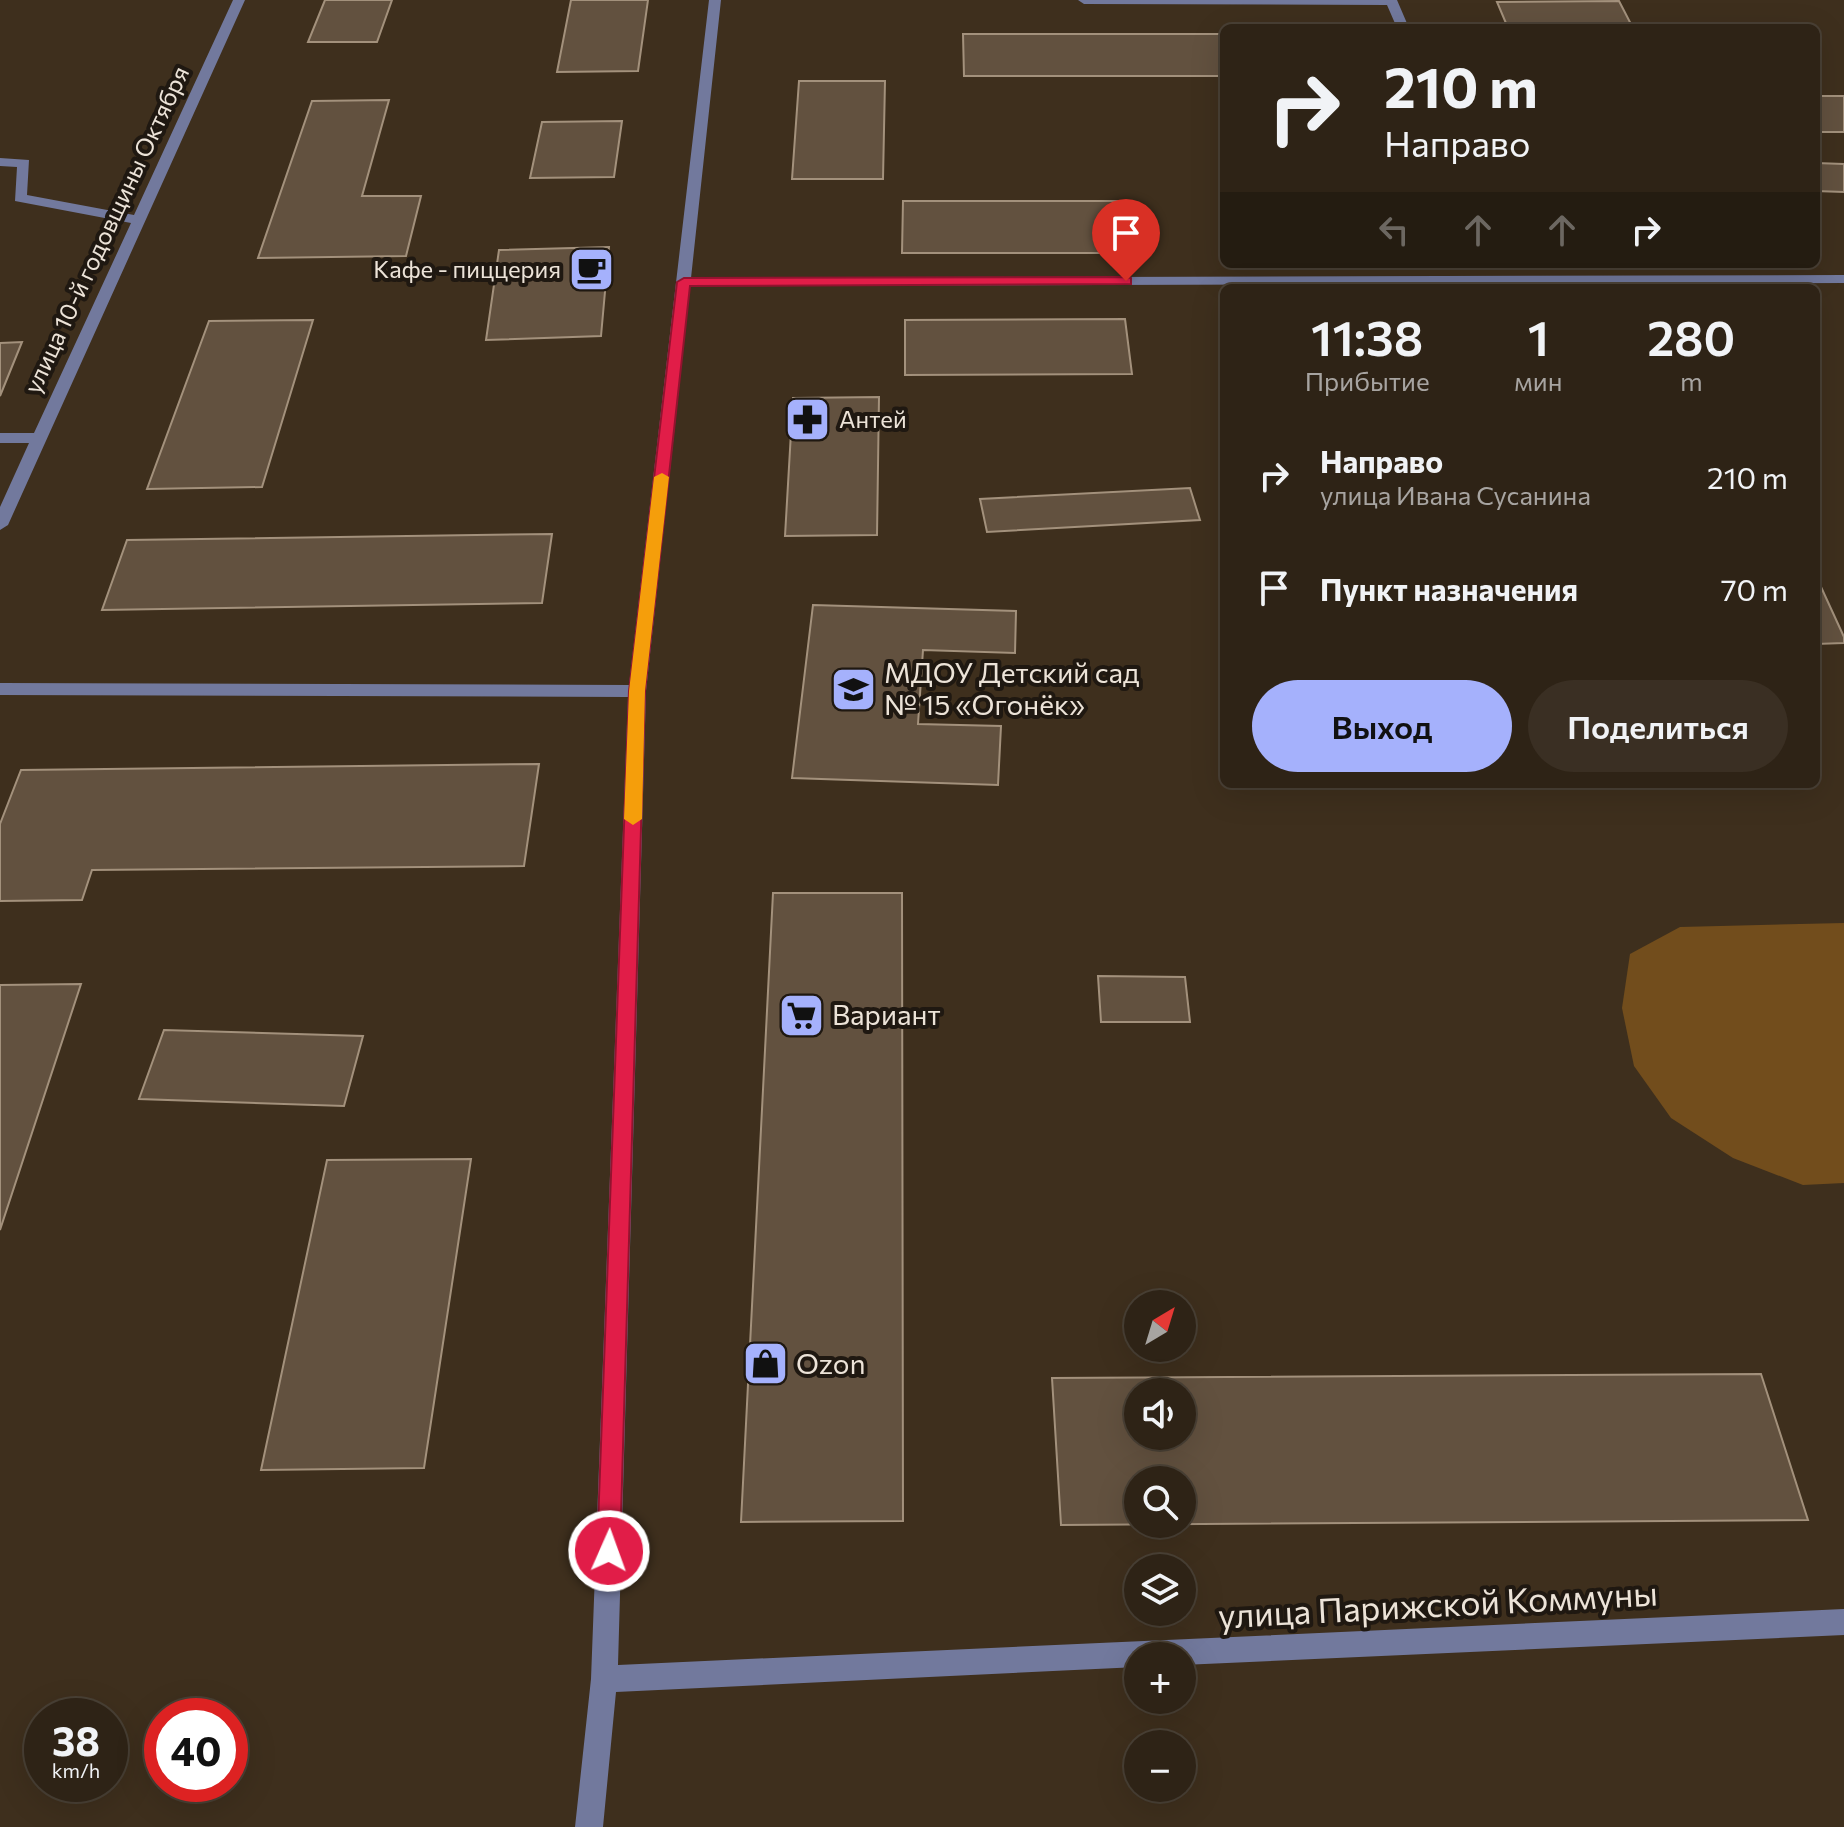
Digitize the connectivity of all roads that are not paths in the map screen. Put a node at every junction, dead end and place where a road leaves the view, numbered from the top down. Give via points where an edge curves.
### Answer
1 (239, 0) edge
2 (715, 0) edge
3 (1084, 0) edge
4 (1394, 0) edge
5 (1402, 24) edge
6 (0, 162) edge
7 (138, 220) junction
8 (1501, 268) edge
9 (1844, 279) edge
10 (1506, 280) junction
11 (684, 282) junction
12 (0, 438) edge
13 (38, 438) junction
14 (0, 525) edge
15 (0, 689) edge
16 (637, 691) junction
17 (1844, 1622) edge
18 (604, 1679) junction
19 (589, 1827) edge

1 - 7 street, улица 10-й годовщины Октября
2 - 11 street
3 - 4 street
4 - 5 street
6 - 7 street via 24,163 20,198
7 - 13 street, улица 10-й годовщины Октября
8 - 10 street
9 - 10 street
10 - 11 street
11 - 16 street
12 - 13 street
13 - 14 street, улица 10-й годовщины Октября
15 - 16 street
16 - 18 street
17 - 18 street, улица Парижской Коммуны
18 - 19 street

